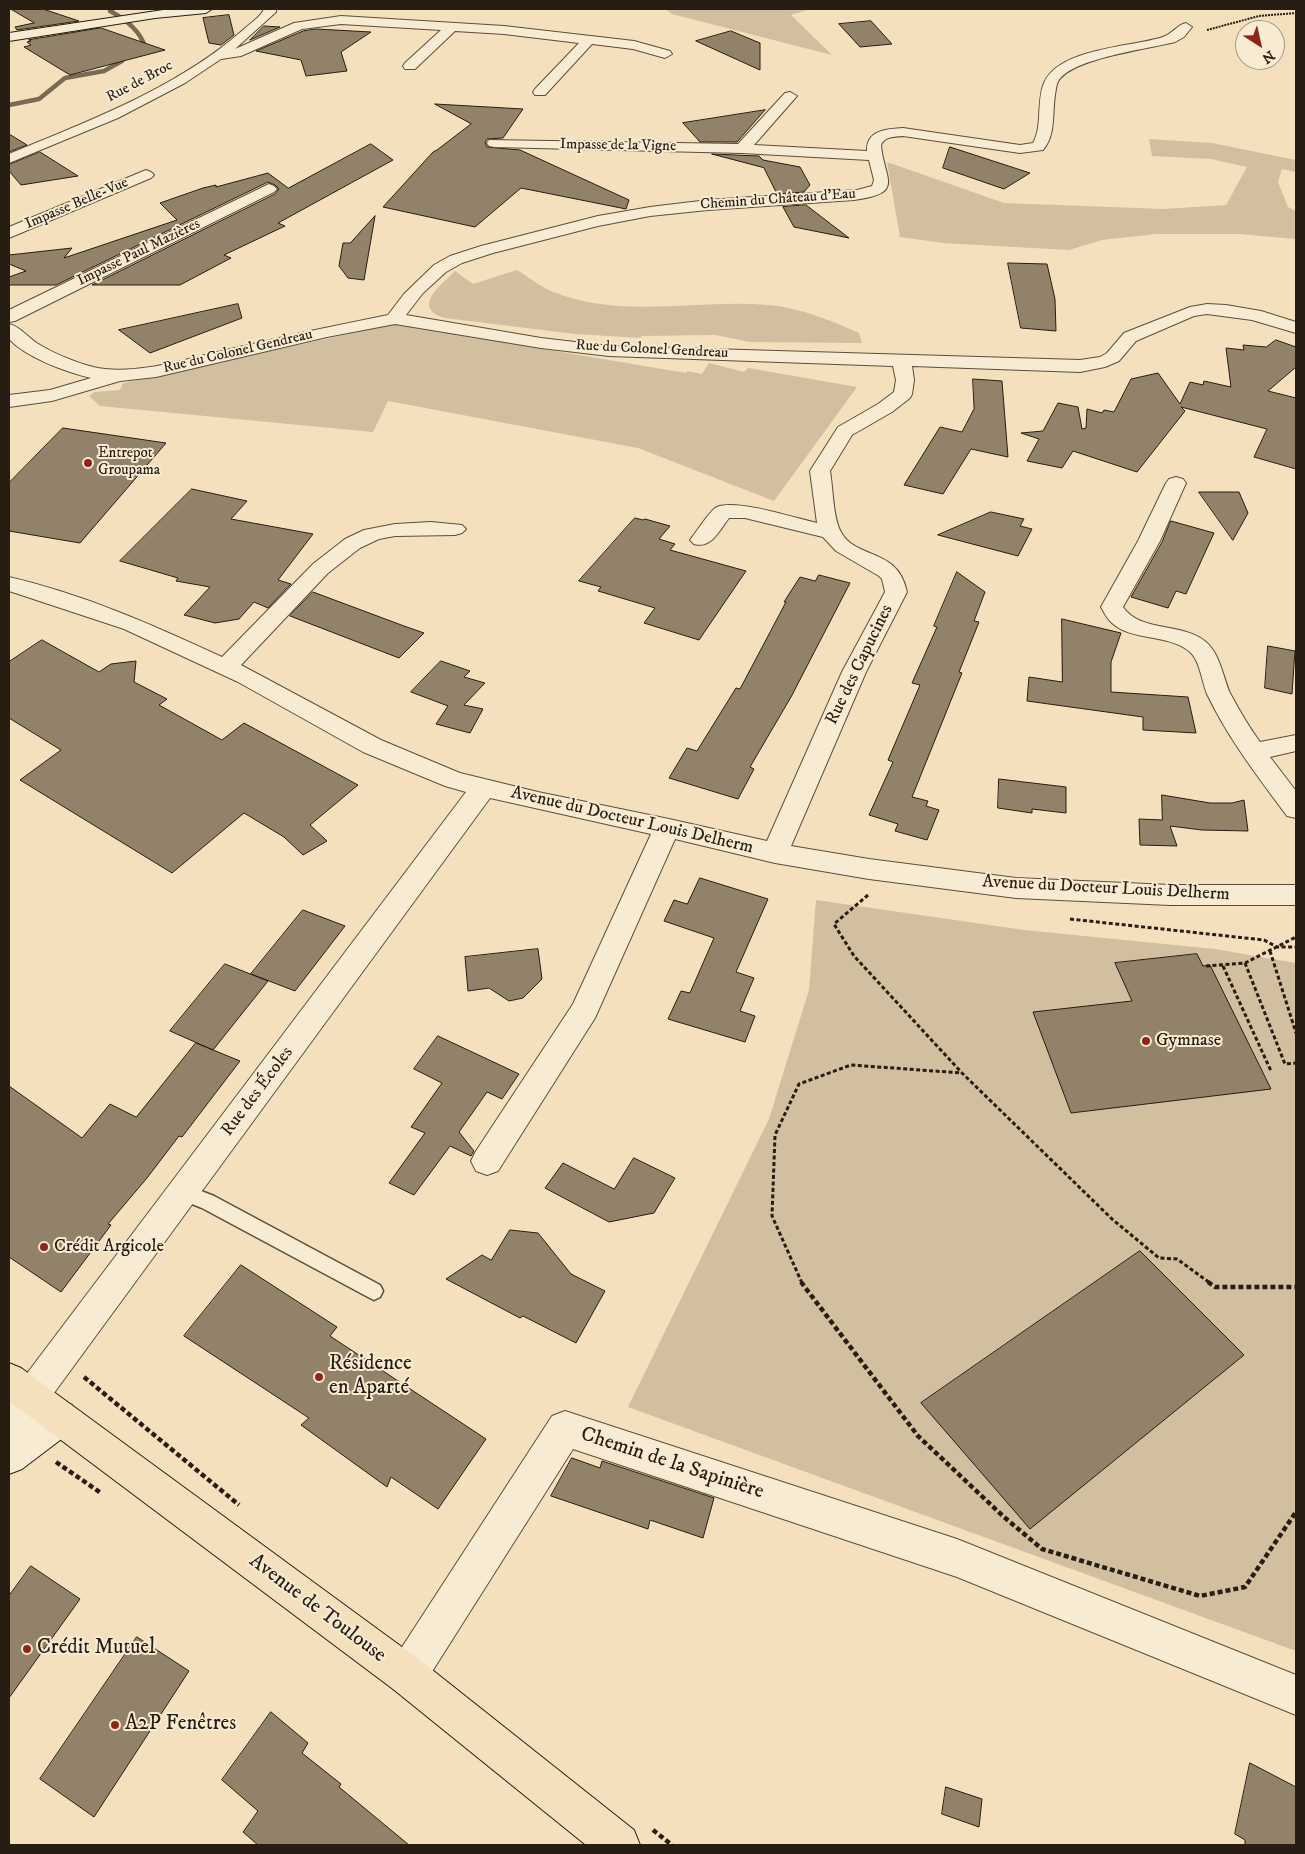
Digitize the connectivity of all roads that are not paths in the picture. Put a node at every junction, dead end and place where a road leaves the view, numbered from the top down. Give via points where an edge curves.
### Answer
1 (206, 9) edge
2 (270, 9) edge
3 (153, 11) edge
4 (452, 27) junction
5 (1186, 27) dead end
6 (9, 37) edge
7 (589, 40) junction
8 (665, 54) dead end
9 (220, 55) junction
10 (410, 66) dead end
11 (540, 92) dead end
12 (790, 96) dead end
13 (494, 143) dead end
14 (742, 149) junction
15 (874, 156) junction
16 (9, 159) edge
17 (146, 175) dead end
18 (269, 189) dead end
19 (9, 233) edge
20 (9, 317) edge
21 (395, 320) junction
22 (1296, 328) edge
23 (9, 329) edge
24 (901, 359) junction
25 (117, 376) junction
26 (9, 401) edge
27 (1176, 483) dead end
28 (455, 529) dead end
29 (830, 532) junction
30 (701, 540) dead end
31 (9, 584) edge
32 (225, 667) junction
33 (1296, 743) edge
34 (1254, 752) junction
35 (484, 787) junction
36 (1296, 809) edge
37 (669, 828) junction
38 (774, 853) junction
39 (1296, 894) edge
40 (487, 1161) dead end
41 (183, 1192) junction
42 (374, 1291) dead end
43 (33, 1398) edge
44 (9, 1425) edge
45 (9, 1456) edge
46 (407, 1675) junction
47 (1296, 1695) edge
48 (619, 1845) edge

1 - 3 street
2 - 9 street, Rue de Broc via 254,28
3 - 6 street via 113,21
4 - 7 street
4 - 9 street via 331,20 299,26 236,53
4 - 10 street
5 - 15 street via 1170,39 1076,62 1060,71 1050,86 1044,140 1038,147 1010,148 894,131 879,137 875,142
7 - 8 street via 634,45
7 - 11 street
9 - 16 street, Rue de Broc via 141,101
12 - 14 street
13 - 14 street, Impasse de la Vigne
14 - 15 street, Impasse de la Vigne
15 - 21 street, Chemin du Château d'Eau via 882,181 880,187 866,194 630,215 460,258 430,277
17 - 19 street, Impasse Belle-Vue
18 - 20 street, Impasse Paul Mazières
21 - 24 street, Rue du Colonel Gendreau via 609,351
21 - 25 street, Rue du Colonel Gendreau via 156,371
22 - 24 street, Rue du Colonel Gendreau via 1255,315 1207,309 1190,312 1138,332 1130,336 1113,357 1094,364
23 - 25 street, Rue du Colonel Gendreau via 35,350 72,366
24 - 29 street via 905,380 903,394 845,431 820,471
25 - 26 street via 52,395
27 - 34 street via 1149,541 1112,606 1116,615 1126,623 1191,641 1202,651 1220,696
28 - 32 street via 407,529 360,539 339,552 314,575
29 - 30 street via 745,512 723,512
29 - 38 street, Rue des Capucines via 862,559 882,567 893,578 896,592 854,672
31 - 32 street, Avenue du Docteur Louis Delherm via 118,619
32 - 35 street, Avenue du Docteur Louis Delherm via 372,746 454,780
33 - 34 street
34 - 36 street
35 - 37 street, Avenue du Docteur Louis Delherm
35 - 41 street, Rue des Écoles
37 - 38 street, Avenue du Docteur Louis Delherm
37 - 40 street via 585,1010
38 - 39 street, Avenue du Docteur Louis Delherm via 1016,888 1170,895
41 - 42 lane via 208,1202
41 - 43 street, Rue des Écoles
43 - 44 street, Rue des Écoles
43 - 45 street
43 - 46 main road, Avenue de Toulouse
46 - 47 street, Chemin de la Sapinière via 566,1429 957,1558
46 - 48 main road, Avenue de Toulouse

